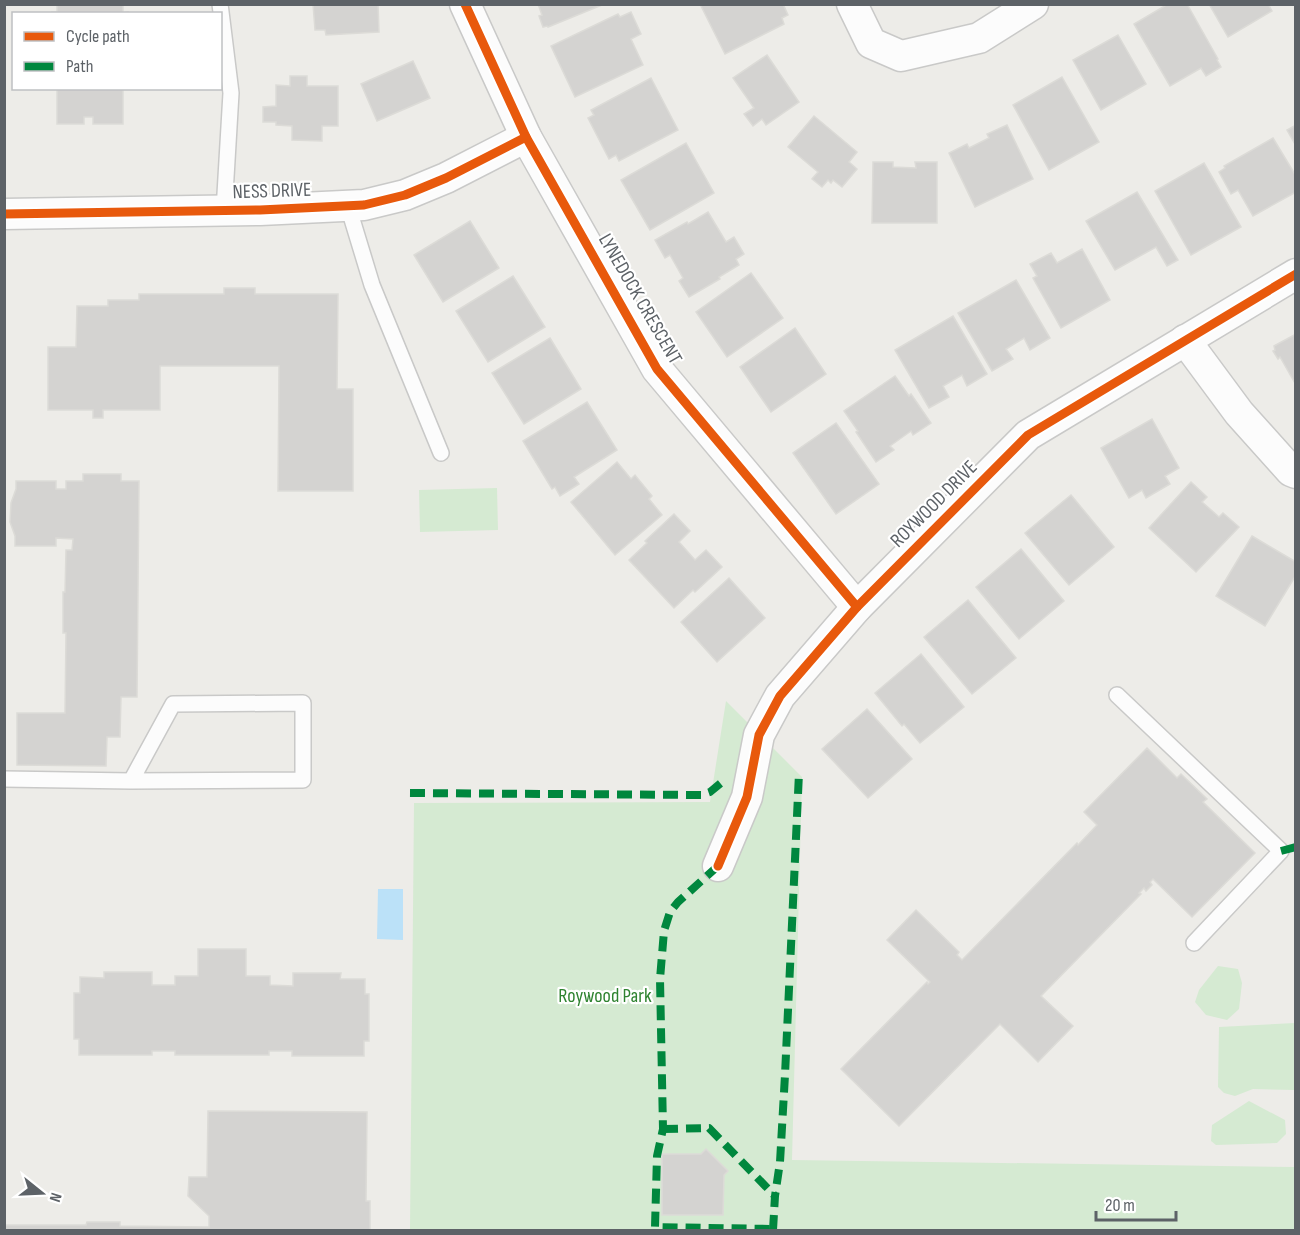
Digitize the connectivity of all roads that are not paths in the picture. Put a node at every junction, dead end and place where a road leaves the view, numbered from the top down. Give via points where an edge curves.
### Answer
1 (465, 4) edge
2 (852, 4) edge
3 (1033, 4) edge
4 (222, 20) edge
5 (526, 137) junction
6 (348, 206) junction
7 (224, 211) junction
8 (4, 214) edge
9 (1296, 274) edge
10 (1185, 340) junction
11 (441, 453) dead end
12 (1296, 473) edge
13 (857, 607) junction
14 (1117, 695) dead end
15 (4, 779) edge
16 (131, 781) junction
17 (718, 866) dead end
18 (1194, 943) dead end

1 - 5 street, LYNEDOCK CRESCENT
2 - 3 street via 871,43 901,56 979,38
4 - 7 lane via 231,93
5 - 6 street, NESS DRIVE via 405,195
5 - 13 street, LYNEDOCK CRESCENT via 657,369
6 - 7 street, NESS DRIVE
6 - 11 lane via 372,285
7 - 8 street, NESS DRIVE
9 - 10 street, ROYWOOD DRIVE
10 - 12 street via 1239,413
10 - 13 street, ROYWOOD DRIVE via 1028,435
13 - 17 street, ROYWOOD DRIVE via 780,696 759,735 747,797
14 - 18 lane via 1281,851
15 - 16 lane
16 - 16 lane via 303,780 303,703 173,704

